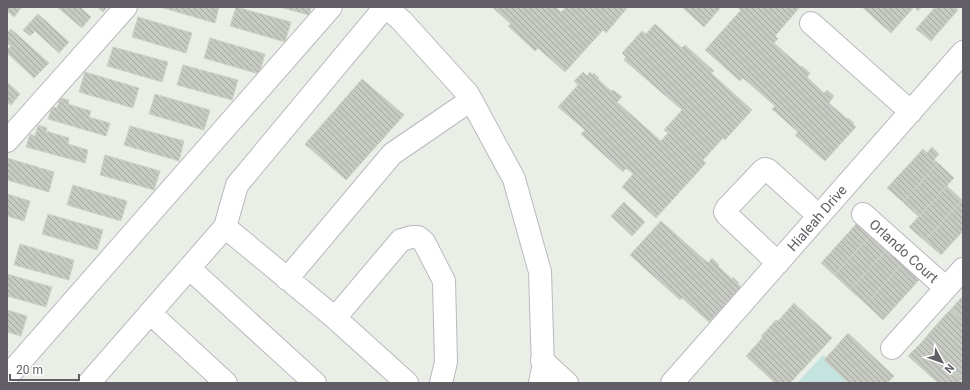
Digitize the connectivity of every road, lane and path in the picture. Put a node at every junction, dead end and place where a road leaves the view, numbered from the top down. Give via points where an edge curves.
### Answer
1 (126, 7) edge
2 (331, 7) edge
3 (386, 7) edge
4 (811, 23) dead end
5 (963, 52) edge
6 (471, 100) junction
7 (910, 112) junction
8 (7, 141) edge
9 (863, 214) dead end
10 (819, 216) junction
11 (225, 227) junction
12 (778, 263) junction
13 (189, 268) junction
14 (963, 269) edge
15 (287, 279) junction
16 (946, 288) junction
17 (150, 313) junction
18 (335, 318) junction
19 (892, 348) dead end
20 (542, 360) junction
21 (7, 377) edge
22 (94, 381) edge
23 (226, 383) edge
24 (315, 383) edge
25 (407, 383) edge
26 (441, 383) edge
27 (540, 383) edge
28 (567, 383) edge
29 (672, 383) edge

1 - 8 street
2 - 21 street
3 - 6 street via 402,21
3 - 11 street via 237,185
4 - 7 street
5 - 7 street, Hialeah Drive
6 - 15 street via 392,154
6 - 20 street via 514,179 540,272
7 - 10 street, Hialeah Drive
9 - 16 street, Orlando Court
10 - 12 street, Hialeah Drive
10 - 12 street via 765,169 726,208 727,215
11 - 13 street
11 - 15 street
12 - 29 street, Hialeah Drive
13 - 17 street
13 - 24 street
14 - 16 street
15 - 18 street
16 - 19 street
17 - 22 street
17 - 23 street
18 - 25 street
18 - 26 street via 401,240 418,236 424,242 444,281 446,362
20 - 27 street
20 - 28 street

